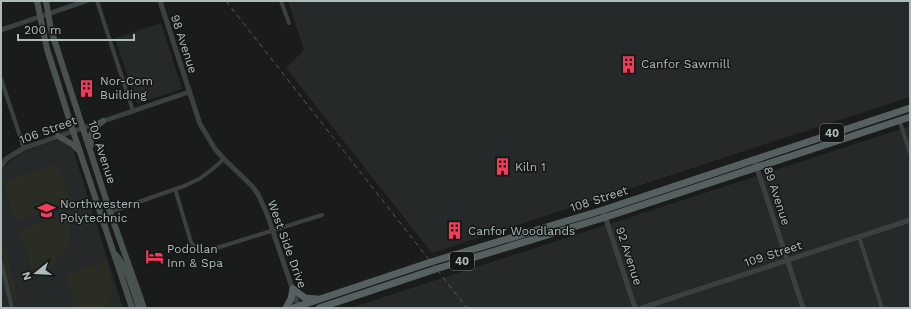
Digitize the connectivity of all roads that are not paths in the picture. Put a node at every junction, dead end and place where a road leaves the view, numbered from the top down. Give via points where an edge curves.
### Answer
1 (37, 1) edge
2 (46, 1) edge
3 (86, 1) edge
4 (97, 1) edge
5 (160, 1) edge
6 (281, 1) edge
7 (48, 14) junction
8 (40, 17) junction
9 (289, 23) dead end
10 (1, 30) edge
11 (1, 79) edge
12 (189, 92) junction
13 (910, 108) edge
14 (132, 111) junction
15 (897, 112) junction
16 (910, 117) edge
17 (899, 120) junction
18 (103, 121) junction
19 (82, 128) junction
20 (73, 131) junction
21 (58, 136) junction
22 (24, 148) junction
23 (79, 151) junction
24 (910, 153) edge
25 (92, 158) junction
26 (4, 159) edge
27 (224, 159) junction
28 (754, 159) junction
29 (1, 166) edge
30 (757, 167) junction
31 (175, 189) junction
32 (110, 212) junction
33 (604, 213) junction
34 (322, 215) dead end
35 (910, 220) edge
36 (273, 230) junction
37 (859, 237) junction
38 (112, 251) junction
39 (788, 260) junction
40 (1, 262) edge
41 (293, 289) junction
42 (325, 298) junction
43 (297, 307) edge
44 (12, 308) edge
45 (132, 308) edge
46 (139, 308) edge
47 (144, 308) edge
48 (286, 308) edge
49 (319, 308) edge
50 (635, 308) edge
51 (642, 308) edge
52 (803, 308) edge
53 (882, 308) edge

1 - 8 main road, 100 Avenue
2 - 7 main road, 100 Avenue
3 - 7 street
4 - 14 street
5 - 12 street, 98 Avenue
6 - 9 street
7 - 8 street
7 - 19 main road, 100 Avenue
8 - 10 street
8 - 20 main road, 100 Avenue
11 - 22 street
12 - 14 street, 106 Street
12 - 27 street, West Side Drive via 200,124
13 - 15 main road, 108 Street / 40
14 - 18 street, 106 Street
15 - 17 street
15 - 28 main road, 108 Street / 40
16 - 17 main road, 108 Street / 40
17 - 24 street
17 - 30 main road, 108 Street / 40
18 - 19 street, 106 Street
18 - 25 main road via 94,127 90,136
19 - 20 street, 106 Street
19 - 25 main road, 100 Avenue
20 - 21 street, 106 Street
20 - 23 main road, 100 Avenue
21 - 22 street, 106 Street
21 - 23 main road
22 - 26 street, 106 Street
23 - 38 main road, 100 Avenue
25 - 32 main road, 100 Avenue
26 - 29 street, 106 Street
27 - 31 street via 198,179
27 - 36 street, West Side Drive via 258,194
28 - 30 street, 89 Avenue
28 - 33 main road, 108 Street / 40
30 - 33 main road, 108 Street / 40
30 - 39 street, 89 Avenue
31 - 32 street
31 - 36 street via 194,248 199,251 211,251
32 - 47 main road, 100 Avenue
33 - 42 main road, 108 Street / 40 via 431,262
33 - 49 main road, 108 Street / 40
33 - 50 street, 92 Avenue
34 - 36 street
35 - 37 street, 109 Street
36 - 41 street, West Side Drive
37 - 39 street, 109 Street
37 - 53 street
38 - 45 main road, 100 Avenue
38 - 46 main road via 123,266
39 - 51 street, 109 Street
39 - 52 street, 89 Avenue
40 - 44 street
41 - 42 main road via 305,298
41 - 43 street, West Side Drive
41 - 48 main road
42 - 43 main road, 108 Street / 40

